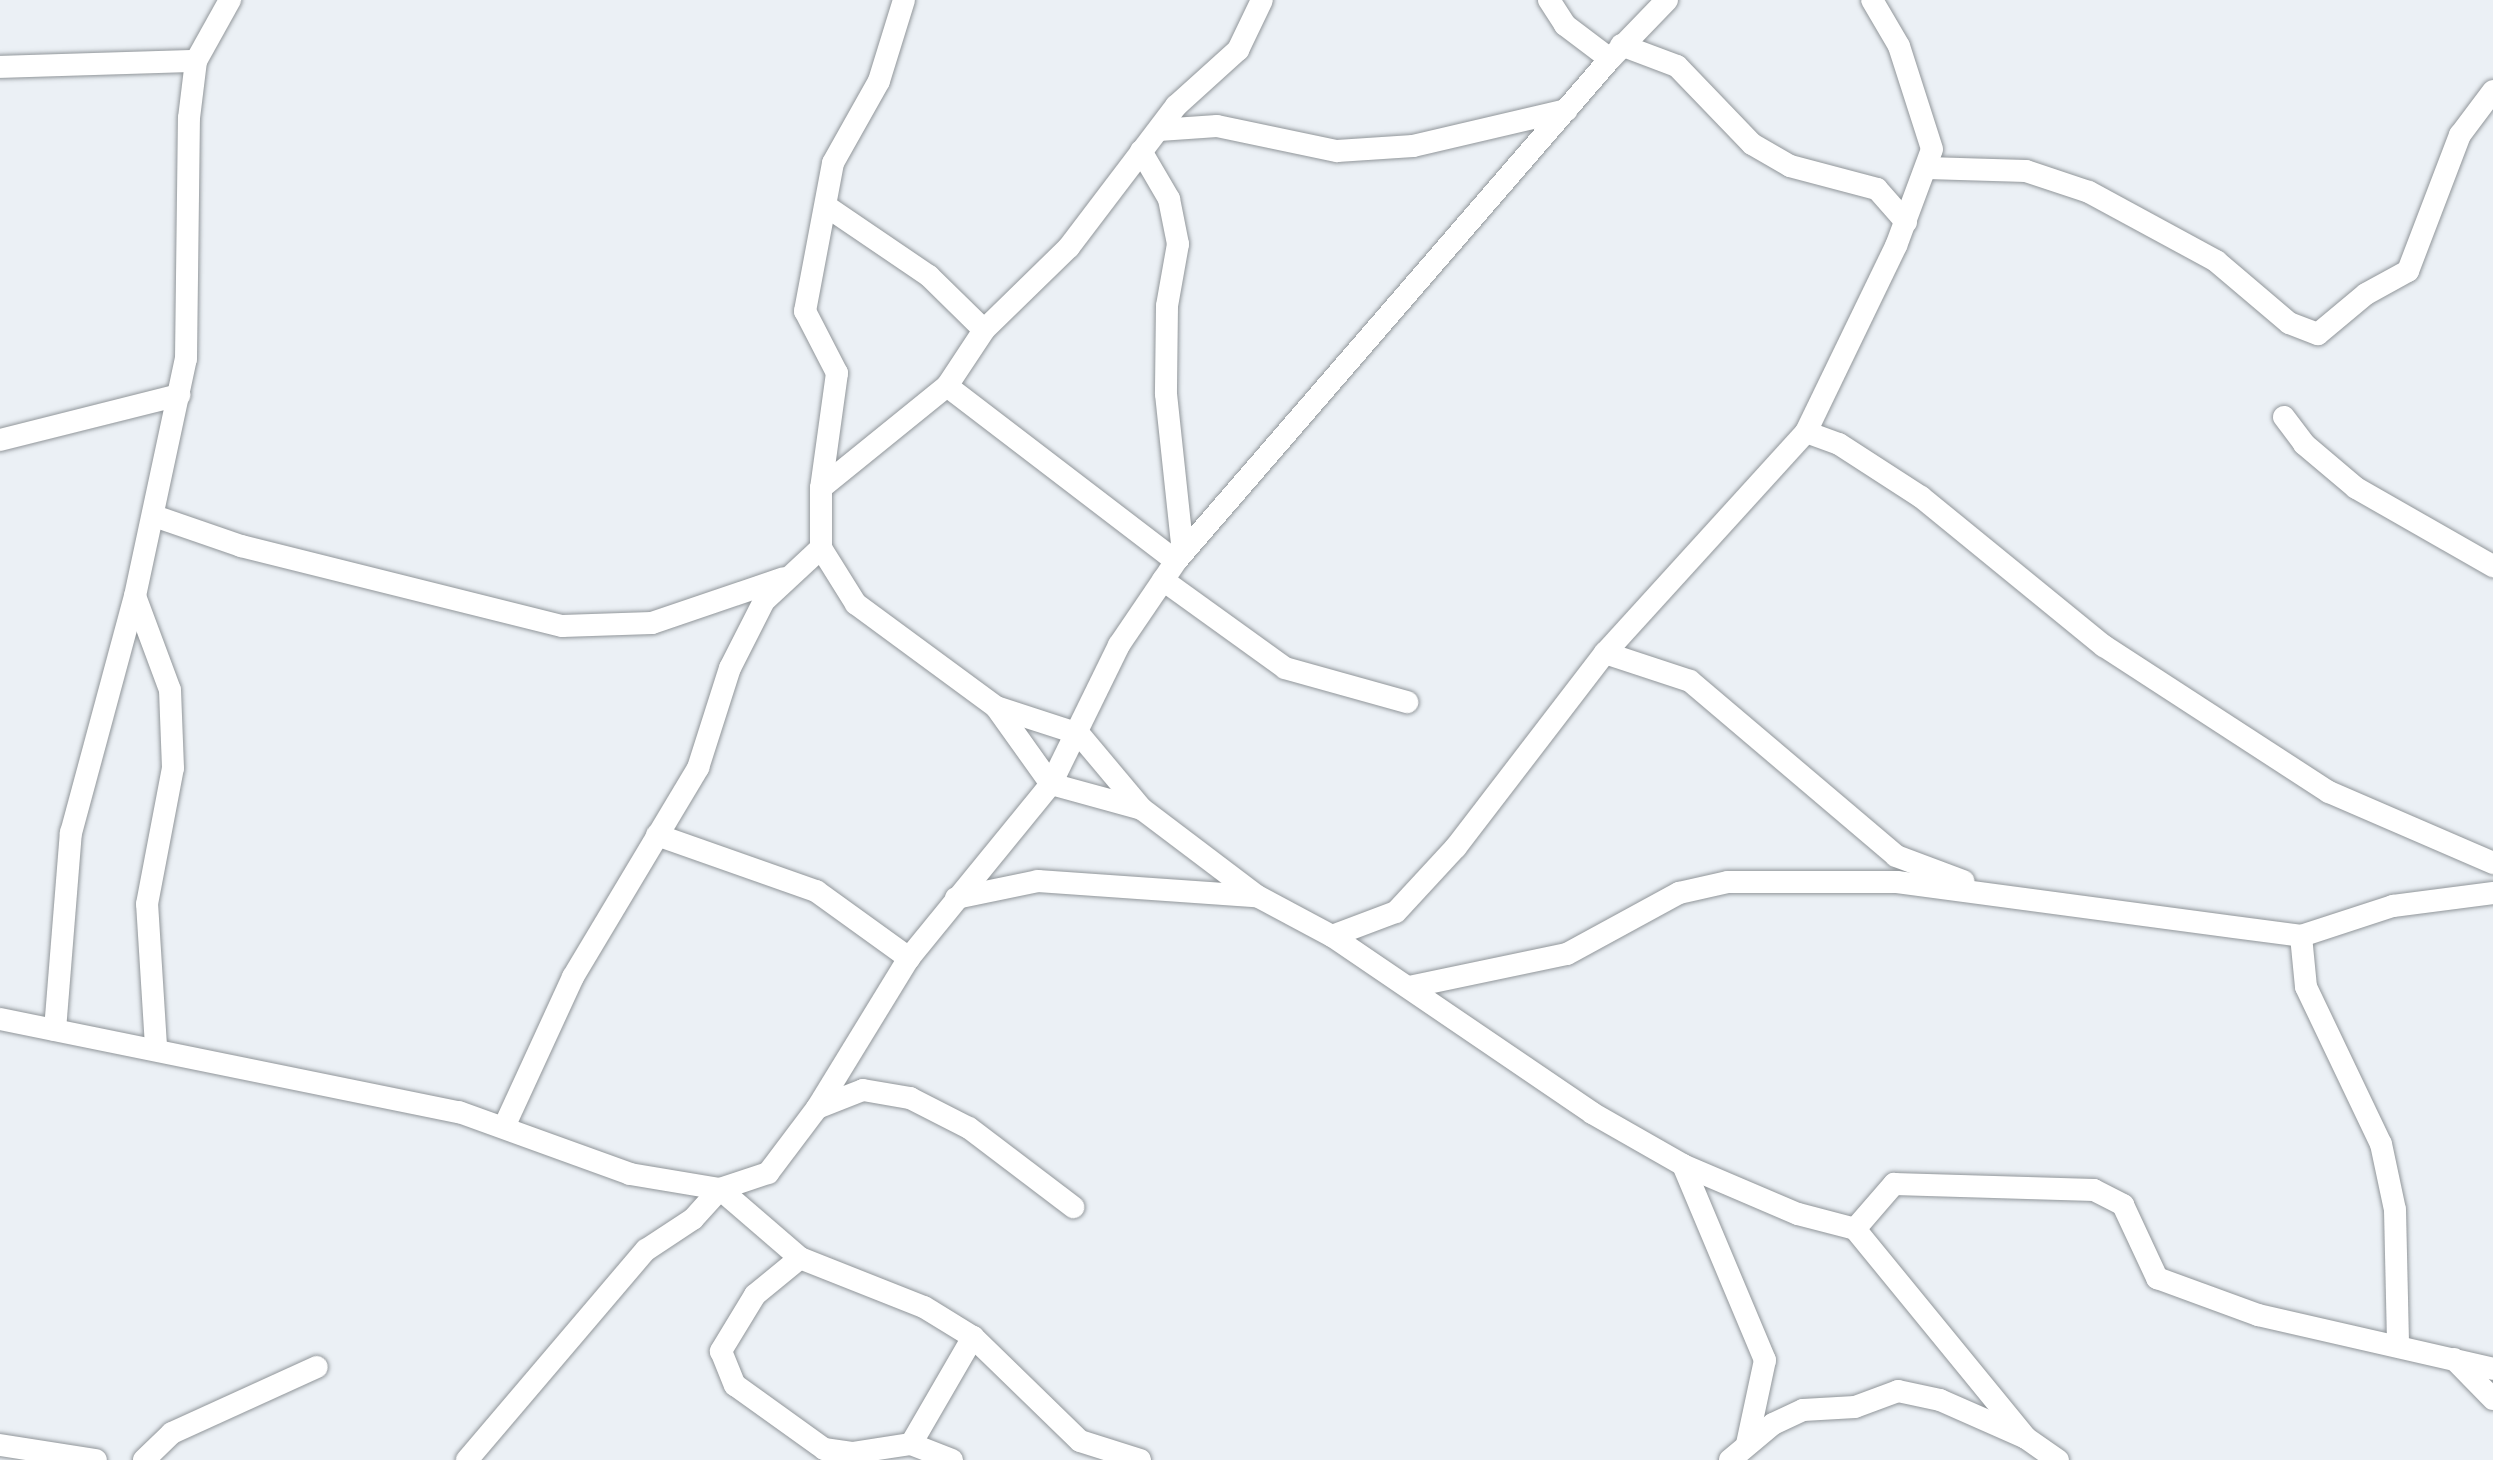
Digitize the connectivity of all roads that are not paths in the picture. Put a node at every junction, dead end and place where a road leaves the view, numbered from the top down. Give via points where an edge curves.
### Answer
1 (230, 0) edge
2 (904, 0) edge
3 (1262, 0) edge
4 (1549, 0) edge
5 (1667, 0) edge
6 (1872, 0) edge
7 (1616, 52) junction
8 (196, 61) junction
9 (0, 67) edge
10 (2493, 91) edge
11 (1567, 110) junction
12 (1158, 130) junction
13 (1141, 152) junction
14 (1928, 168) junction
15 (826, 206) junction
16 (1906, 222) junction
17 (984, 330) junction
18 (947, 386) junction
19 (179, 396) junction
20 (2284, 416) dead end
21 (1806, 432) junction
22 (0, 440) edge
23 (821, 488) junction
24 (157, 518) junction
25 (821, 548) junction
26 (1174, 564) junction
27 (2493, 566) edge
28 (784, 578) junction
29 (135, 596) junction
30 (1605, 653) junction
31 (1407, 702) dead end
32 (996, 707) junction
33 (1080, 734) junction
34 (1051, 784) junction
35 (1142, 809) junction
36 (656, 835) junction
37 (2493, 862) edge
38 (2493, 892) edge
39 (1995, 893) junction
40 (1257, 896) junction
41 (956, 898) junction
42 (1332, 936) junction
43 (2300, 936) junction
44 (910, 958) junction
45 (1409, 987) junction
46 (0, 1019) edge
47 (55, 1030) junction
48 (156, 1046) junction
49 (817, 1108) junction
50 (504, 1127) junction
51 (1683, 1165) junction
52 (720, 1190) junction
53 (1073, 1208) dead end
54 (1855, 1230) junction
55 (800, 1258) junction
56 (973, 1337) junction
57 (2398, 1344) junction
58 (2454, 1358) junction
59 (317, 1368) dead end
60 (2493, 1369) edge
61 (2493, 1400) edge
62 (2026, 1438) junction
63 (911, 1444) junction
64 (0, 1445) edge
65 (1074, 1450) edge
66 (1738, 1452) edge
67 (96, 1460) edge
68 (144, 1460) edge
69 (467, 1460) edge
70 (952, 1460) edge
71 (1140, 1460) edge
72 (2058, 1460) edge

1 - 8 street
2 - 15 street via 879,81 833,163
3 - 12 street via 1238,50
4 - 7 street via 1565,24
5 - 7 street
6 - 14 street via 1899,46 1928,123
7 - 11 street
7 - 16 street via 1677,66 1752,144 1790,166 1877,189
8 - 9 street
8 - 19 street via 189,118 190,302
10 - 14 street via 2460,135 2408,271 2366,294 2318,334 2289,323 2216,261 2089,192 2026,171
11 - 12 street via 1413,146 1337,150 1217,126
11 - 26 street
12 - 13 street
13 - 17 street via 1048,272
13 - 26 street via 1168,199 1178,244 1167,306
14 - 16 street
15 - 17 street via 929,276
15 - 23 street via 805,310 837,373
16 - 21 street
17 - 18 street
18 - 23 street
18 - 26 street
19 - 22 street
19 - 24 street
20 - 27 street via 2304,444 2356,488
21 - 30 street
21 - 37 street via 1839,444 1921,497 2104,646 2329,792
23 - 25 street
24 - 28 street via 242,546 562,626 652,623
24 - 29 street
25 - 28 street
25 - 32 street via 856,604
26 - 31 street via 1285,668
26 - 33 street via 1119,646
28 - 36 street via 764,600 730,668 698,768
29 - 47 street via 70,834
29 - 48 street via 170,690 174,768 147,904
30 - 39 street via 1690,681 1896,856
30 - 42 street via 1456,847 1396,912
32 - 33 street
32 - 34 street
33 - 34 street
33 - 35 street
34 - 35 street
34 - 41 street
35 - 40 street
36 - 44 street via 816,891
36 - 50 street via 573,977
38 - 43 street via 2394,906
39 - 43 street
39 - 45 street via 1897,882 1728,882 1679,893 1567,954
40 - 41 street via 1038,881
40 - 42 street
41 - 44 street
42 - 45 street
43 - 57 street via 2306,986 2381,1144 2395,1210
44 - 49 street
45 - 51 street via 1592,1112
46 - 47 street
47 - 48 street
48 - 50 street
49 - 52 street via 768,1173
49 - 53 street via 863,1090 910,1098 968,1128
50 - 52 street via 630,1174
51 - 54 street via 1798,1214
51 - 66 street via 1765,1360
52 - 55 street
52 - 69 street via 608,1288 544,1376
54 - 57 street via 1894,1184 2094,1190 2123,1205 2156,1278 2258,1315
54 - 62 street
55 - 56 street via 924,1307
55 - 63 street via 755,1295 721,1351 735,1385 824,1449 852,1453
56 - 63 street
56 - 65 street
57 - 58 street
58 - 60 street
58 - 61 street
59 - 68 street via 172,1433
62 - 66 street via 1940,1400 1898,1390 1855,1407 1803,1410
62 - 72 street
63 - 70 street
64 - 67 street
65 - 71 street

